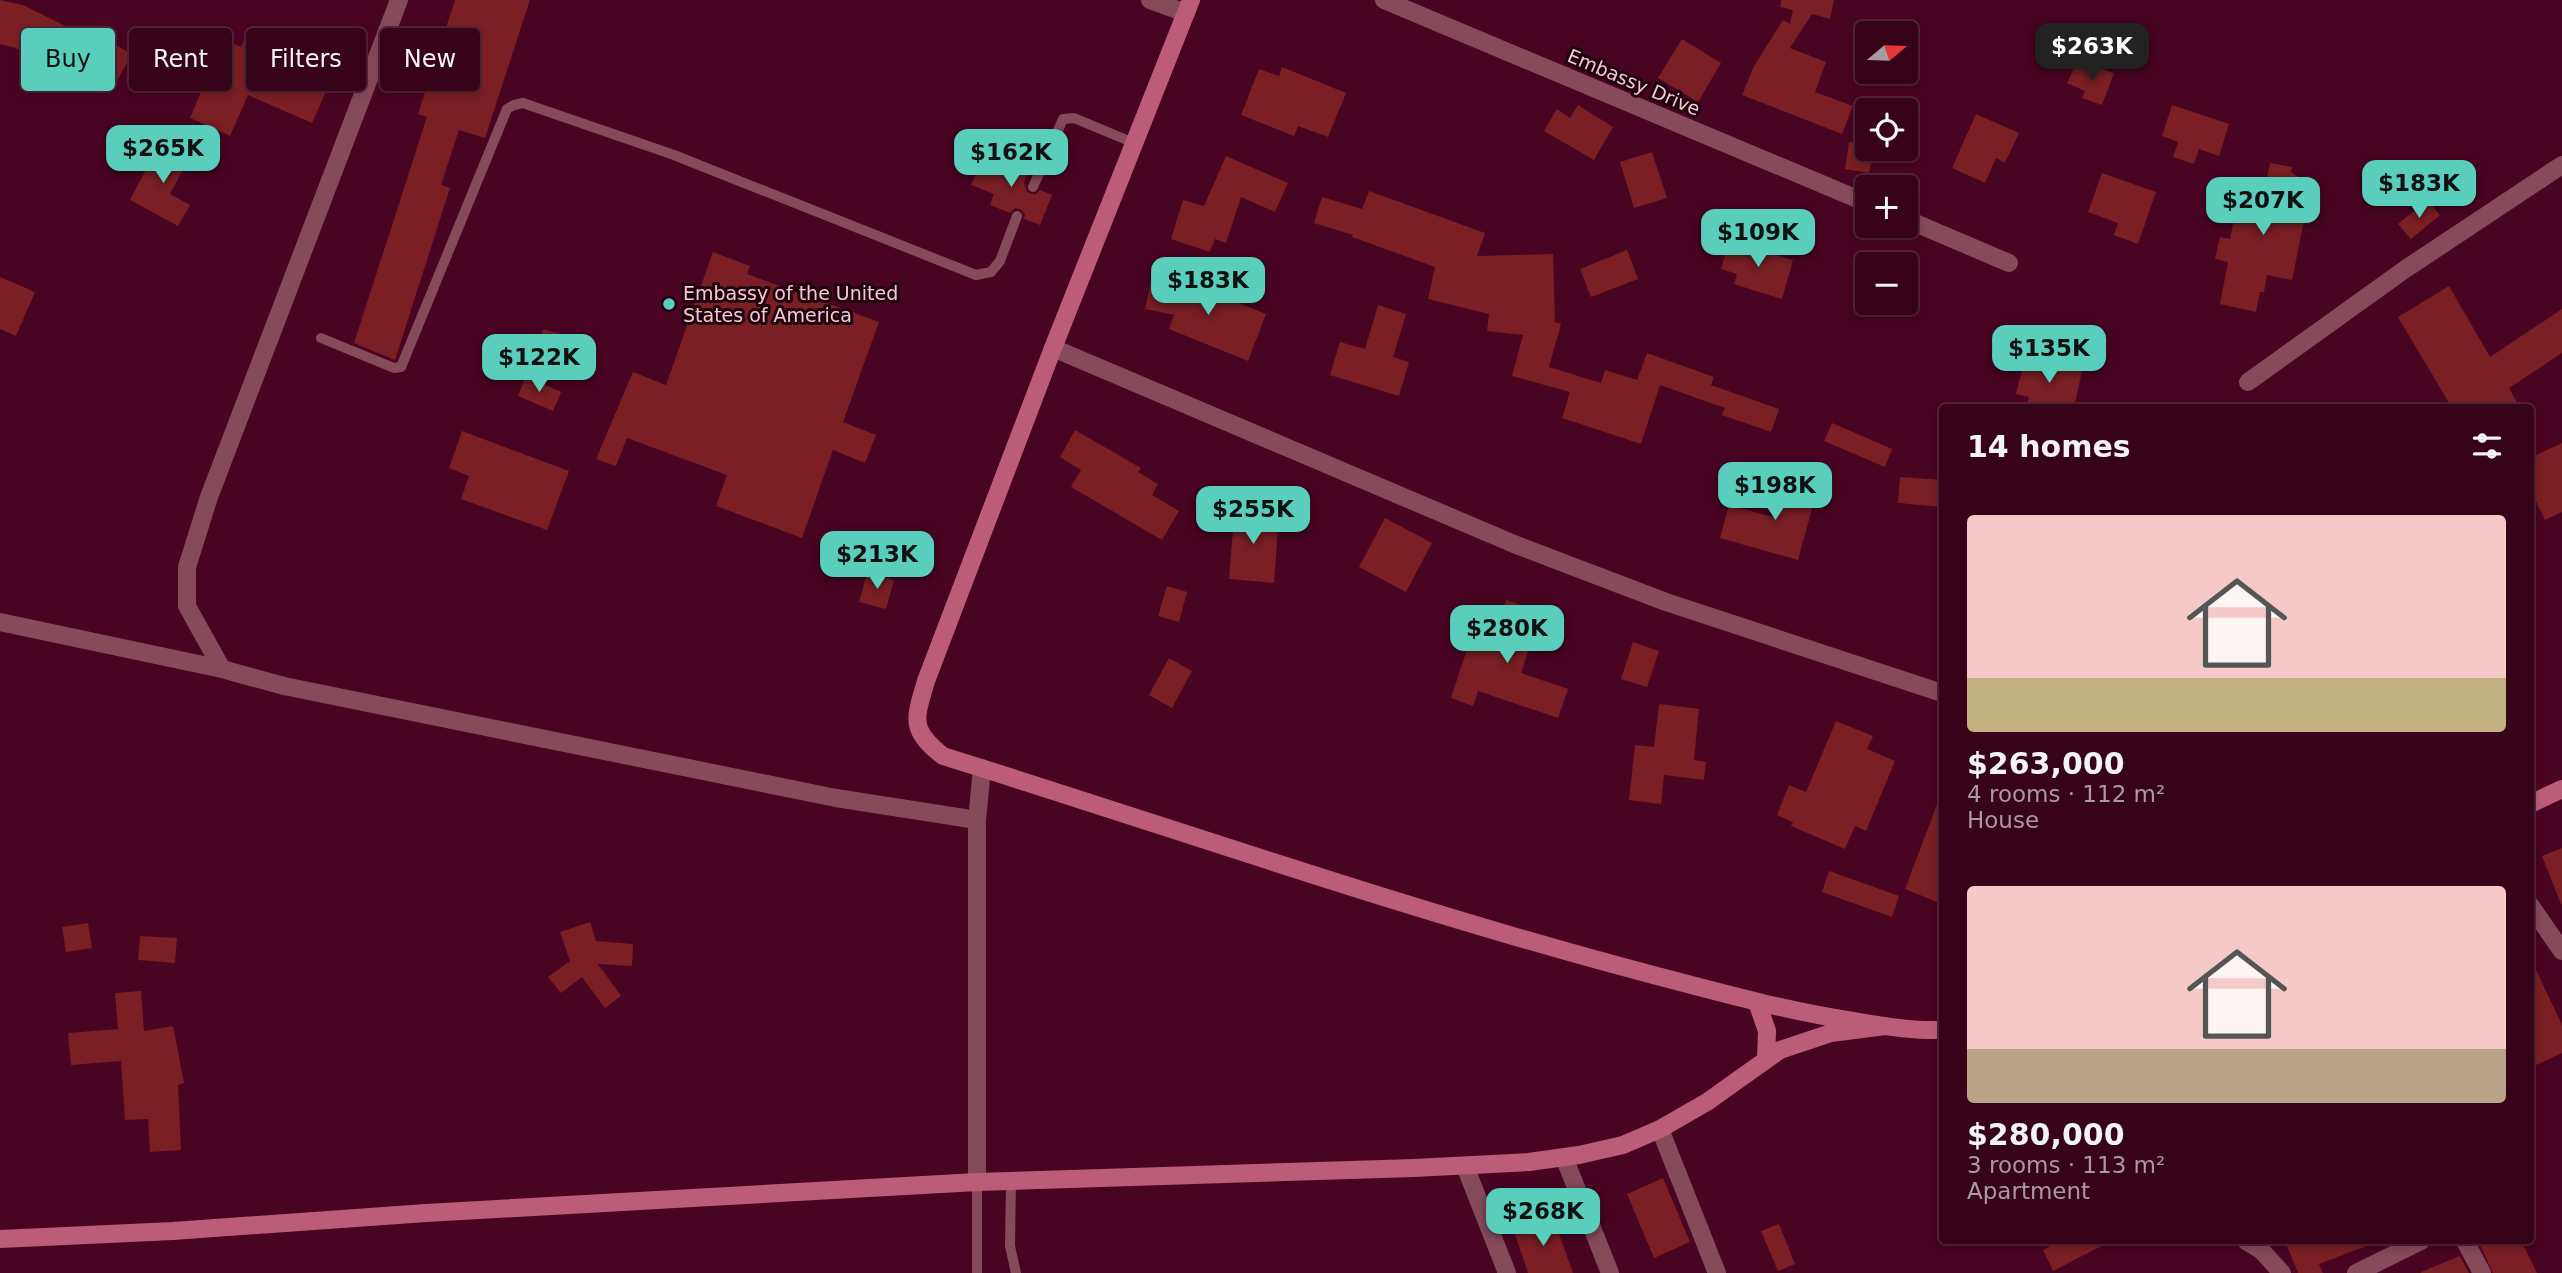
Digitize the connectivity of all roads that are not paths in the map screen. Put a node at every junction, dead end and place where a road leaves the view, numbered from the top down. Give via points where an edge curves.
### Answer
1 (399, 0) edge
2 (1150, 0) edge
3 (1384, 0) edge
4 (1189, 7) edge
5 (1134, 143) junction
6 (2562, 165) edge
7 (1033, 187) dead end
8 (1855, 198) edge
9 (1017, 216) dead end
10 (1918, 224) edge
11 (2009, 263) dead end
12 (321, 338) dead end
13 (1053, 348) junction
14 (2248, 382) dead end
15 (0, 622) edge
16 (222, 669) junction
17 (1939, 692) edge
18 (982, 768) junction
19 (2562, 789) edge
20 (2534, 802) edge
21 (977, 820) junction
22 (2534, 911) edge
23 (2562, 951) edge
24 (1757, 1002) junction
25 (1885, 1026) junction
26 (1939, 1030) edge
27 (1766, 1059) junction
28 (1660, 1129) junction
29 (1564, 1157) junction
30 (1465, 1166) junction
31 (1011, 1180) junction
32 (977, 1182) junction
33 (0, 1239) edge
34 (2251, 1244) edge
35 (2415, 1244) edge
36 (2467, 1244) edge
37 (977, 1273) edge
38 (1016, 1273) edge
39 (1507, 1273) edge
40 (1610, 1273) edge
41 (1717, 1273) edge
42 (2282, 1273) edge
43 (2356, 1273) edge
44 (2482, 1273) edge

1 - 16 street via 209,497 187,568 187,606
2 - 4 street
3 - 8 street, Embassy Drive
4 - 5 street
5 - 7 lane via 1074,118 1063,119
5 - 13 street
6 - 14 street via 2403,270
9 - 12 lane via 1000,261 991,272 976,275 674,155 523,103 514,104 507,109 401,367
10 - 11 street
13 - 17 street via 1514,544 1666,602
13 - 18 street via 918,712 918,729 927,743 943,756
15 - 16 street
16 - 21 street via 284,686 836,799
18 - 21 street
18 - 24 street via 1264,861 1616,966
19 - 20 street
21 - 32 street
22 - 23 street
24 - 25 street
24 - 27 street via 1767,1031
25 - 26 street
25 - 27 street via 1831,1033 1791,1045
27 - 28 street
28 - 29 street via 1623,1145
28 - 41 street
29 - 30 street
29 - 40 street
30 - 31 street
30 - 39 street
31 - 32 street
31 - 38 lane via 1010,1246
32 - 33 street
32 - 37 lane
34 - 42 street
35 - 43 street
36 - 44 street

